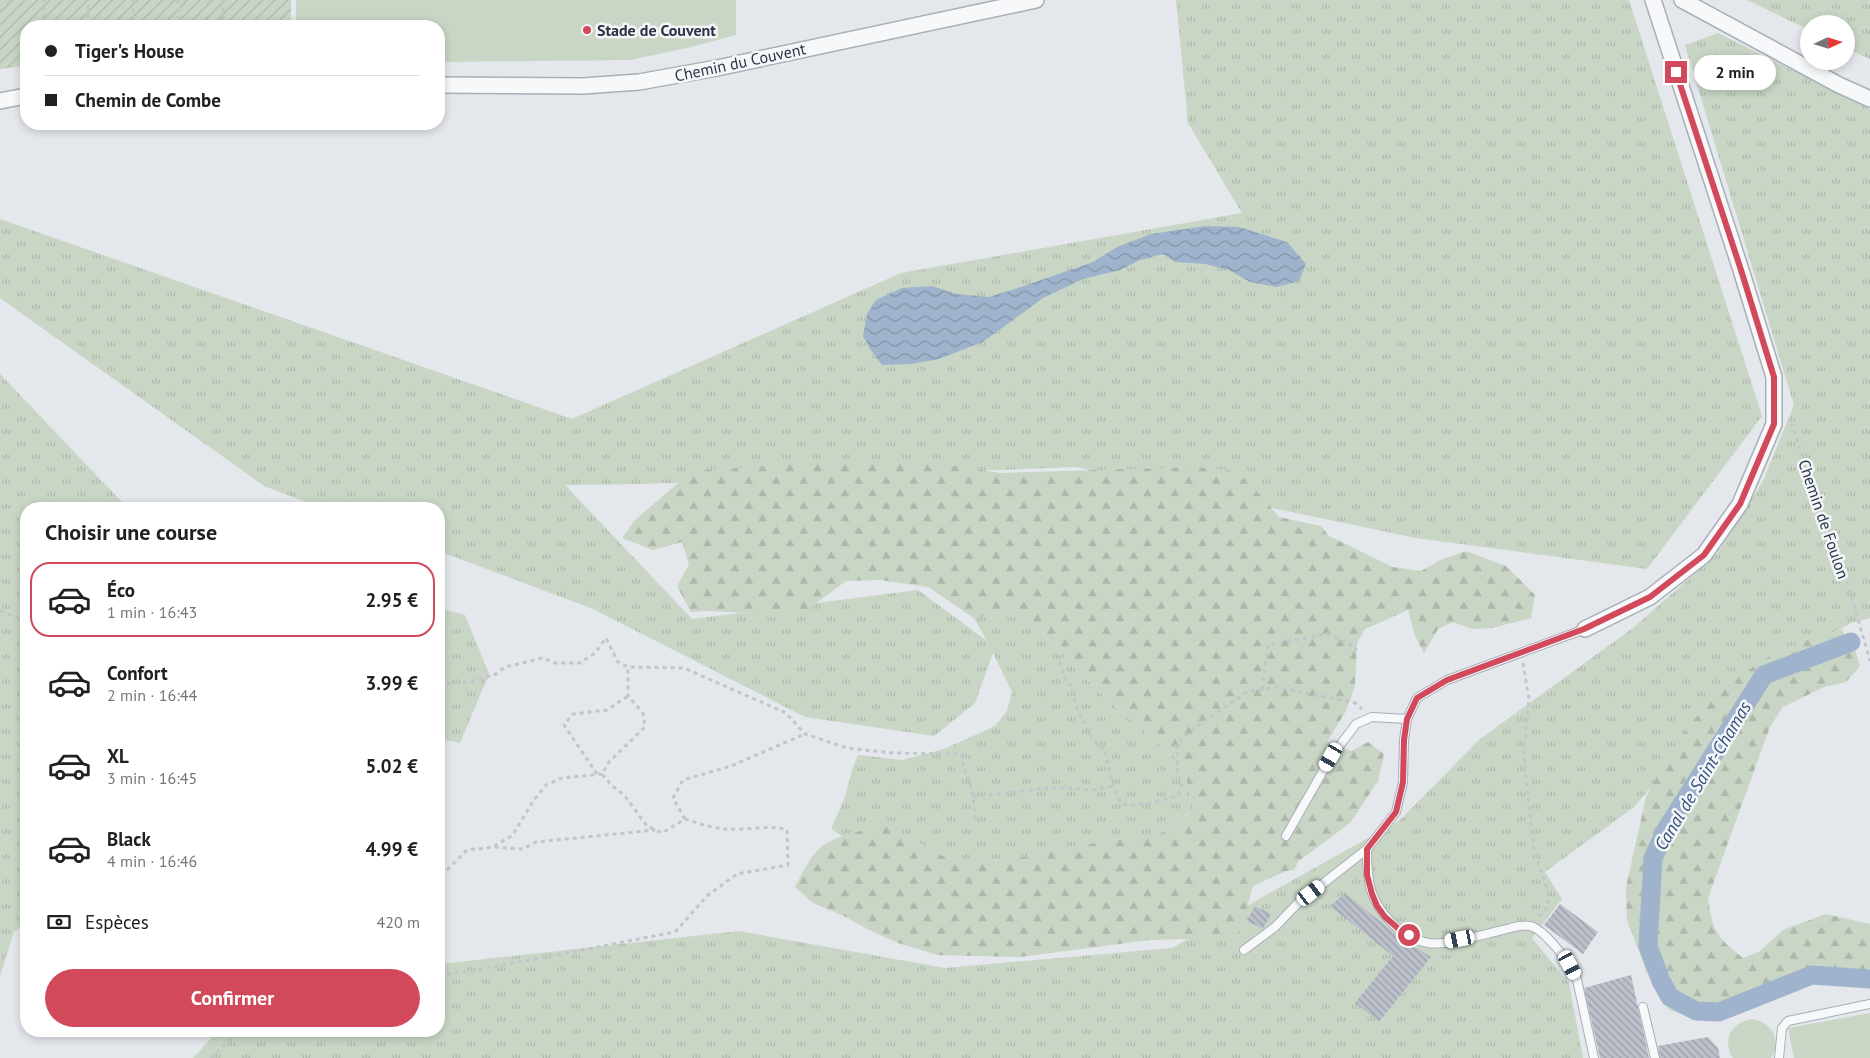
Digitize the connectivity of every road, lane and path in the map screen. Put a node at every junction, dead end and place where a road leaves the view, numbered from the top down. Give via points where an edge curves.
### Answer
1 (44, 0) edge
2 (88, 0) edge
3 (133, 0) edge
4 (178, 0) edge
5 (223, 0) edge
6 (1036, 0) edge
7 (1653, 0) edge
8 (1682, 0) edge
9 (88, 17) dead end
10 (178, 17) dead end
11 (44, 18) dead end
12 (133, 20) dead end
13 (223, 20) dead end
14 (445, 85) edge
15 (20, 97) edge
16 (1870, 99) edge
17 (0, 101) edge
18 (1788, 414) dead end
19 (0, 611) edge
20 (20, 619) edge
21 (1584, 629) joint
22 (1357, 650) dead end
23 (1521, 653) junction
24 (1063, 654) dead end
25 (1870, 661) edge
26 (628, 667) junction
27 (445, 684) edge
28 (1262, 689) junction
29 (628, 696) junction
30 (1372, 717) junction
31 (1407, 719) junction
32 (806, 734) junction
33 (597, 774) junction
34 (602, 774) junction
35 (1114, 786) junction
36 (973, 797) junction
37 (685, 820) junction
38 (975, 821) dead end
39 (656, 830) junction
40 (1286, 836) dead end
41 (493, 847) junction
42 (1367, 849) junction
43 (445, 870) edge
44 (1530, 926) junction
45 (1244, 950) dead end
46 (445, 974) edge
47 (1870, 1004) edge
48 (1643, 1006) dead end
49 (234, 1037) edge
50 (211, 1058) edge
51 (1594, 1058) edge
52 (1656, 1058) edge
53 (1779, 1058) edge

1 - 11 path
2 - 9 path
3 - 12 path
4 - 10 path
5 - 13 path
6 - 14 street, Chemin du Couvent via 639,82 583,86
7 - 21 street via 1774,377 1774,424 1740,504 1704,555 1650,597
8 - 16 street
15 - 17 street
18 - 25 path, Chemin de Foulon via 1850,592
19 - 20 path
21 - 23 lane
22 - 28 path via 1327,634 1268,645
23 - 31 lane via 1447,680 1417,698
23 - 44 path via 1528,691 1524,750 1534,850 1548,892 1545,911
24 - 35 path via 1060,664 1065,679 1092,738 1105,750
26 - 27 path via 618,662 606,638 580,663 555,663 542,658 506,667 471,682
26 - 29 path
26 - 32 path via 684,668 786,713
28 - 30 path via 1277,687 1355,703
28 - 35 path via 1247,692 1190,731 1176,746 1177,775 1182,785 1178,795 1128,806 1121,802
29 - 33 path via 607,710 573,714 564,725
29 - 34 path via 643,712 645,727 609,762
30 - 31 lane
30 - 40 lane via 1356,724 1331,757
31 - 42 lane via 1403,782 1396,812
32 - 36 path via 847,748 893,753 962,754
32 - 37 path via 730,766 683,780 672,798
33 - 34 path
33 - 41 path via 562,778 546,785 512,836
34 - 39 path via 624,795 640,819
35 - 36 path via 1092,790 1057,787
36 - 38 path
37 - 39 path via 662,833
37 - 46 path via 724,829 778,827 787,830 788,865 738,874 708,895 676,932
39 - 41 path via 536,842 523,849
41 - 43 path via 467,850
42 - 44 lane via 1367,875 1377,906 1400,930 1418,941 1430,944 1446,942
42 - 45 lane
44 - 51 lane via 1538,930 1576,975
47 - 53 lane via 1788,1021 1782,1028
48 - 52 lane
49 - 50 path

